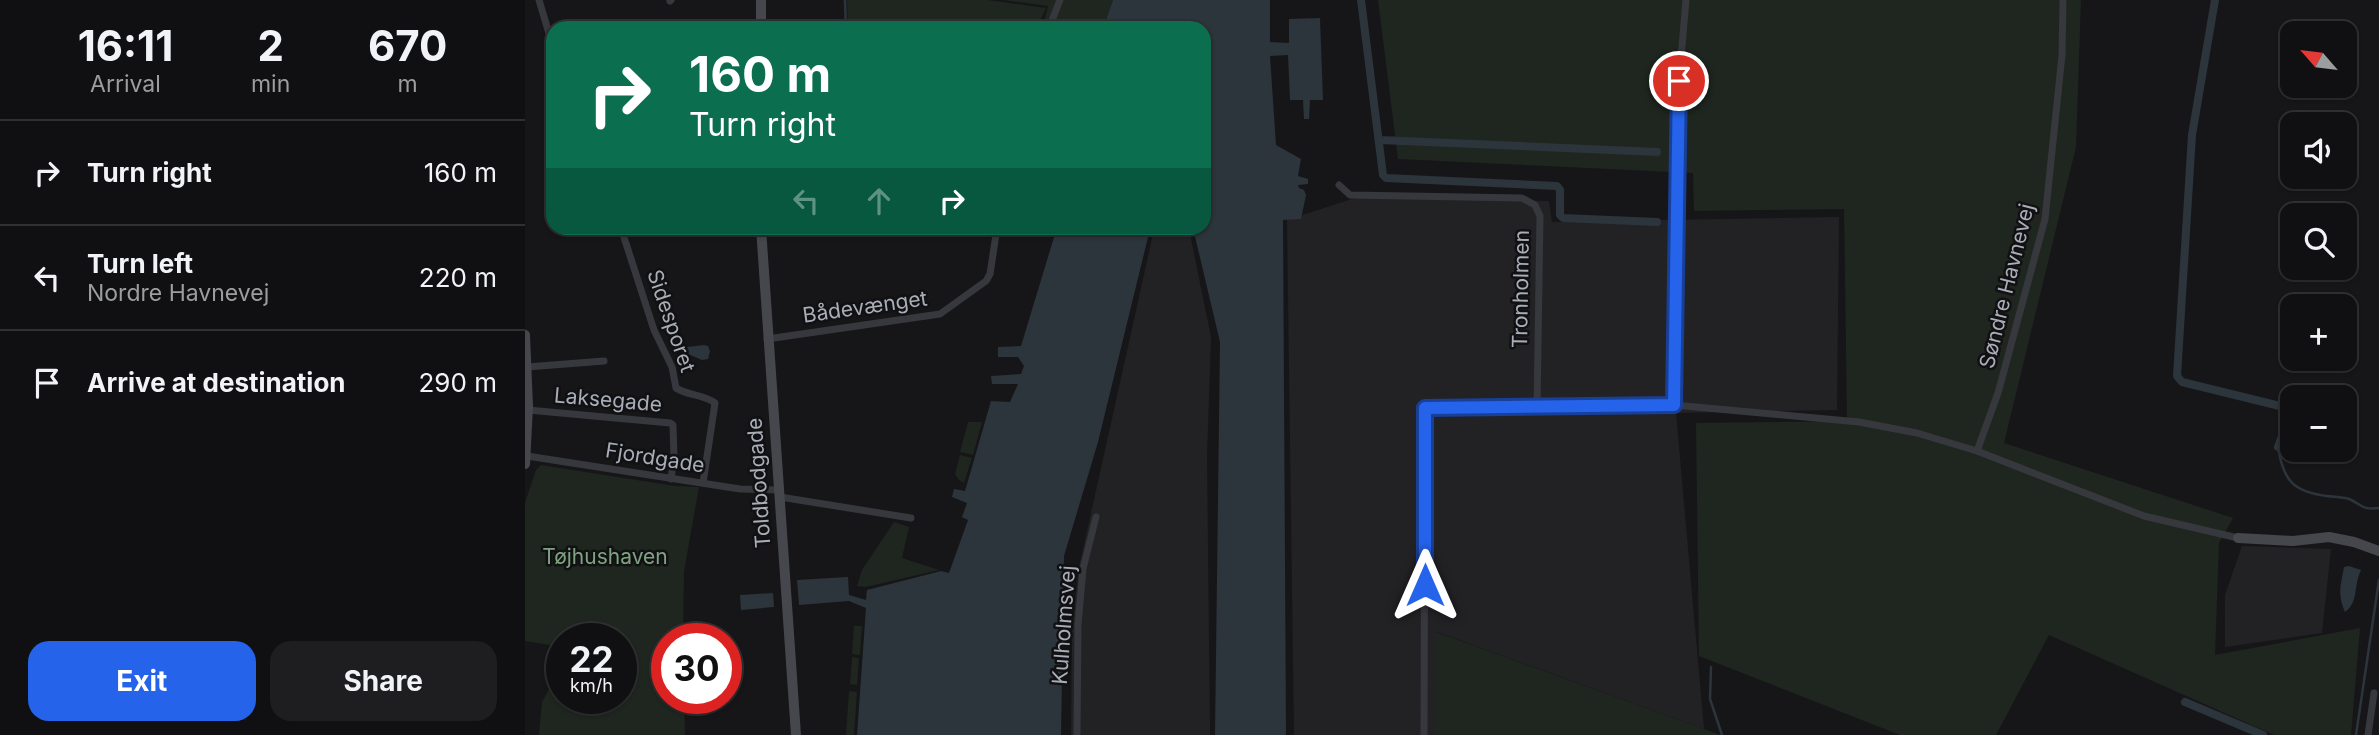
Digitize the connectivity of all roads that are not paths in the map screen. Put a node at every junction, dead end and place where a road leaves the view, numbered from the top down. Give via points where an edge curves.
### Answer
1 (538, 0) edge
2 (761, 0) edge
3 (1060, 0) edge
4 (1686, 0) edge
5 (2063, 0) edge
6 (761, 21) edge
7 (1052, 21) edge
8 (546, 25) edge
9 (1339, 185) dead end
10 (623, 235) edge
11 (761, 235) edge
12 (996, 235) edge
13 (525, 335) edge
14 (767, 339) junction
15 (604, 361) dead end
16 (527, 367) junction
17 (1674, 405) junction
18 (1537, 408) junction
19 (528, 411) junction
20 (1977, 451) junction
21 (526, 460) edge
22 (671, 479) junction
23 (703, 483) junction
24 (779, 493) junction
25 (1095, 517) dead end
26 (911, 518) dead end
27 (2238, 538) joint
28 (2379, 551) edge
29 (2374, 693) dead end
30 (796, 735) edge
31 (1077, 735) edge
32 (1424, 735) edge
33 (2368, 735) edge

1 - 8 street
2 - 6 street
3 - 7 street
4 - 17 street via 1679,81
5 - 20 street, Søndre Havnevej via 2062,55 2045,219 1998,393
9 - 18 street, Tronholmen via 1350,195 1522,198 1535,205 1539,216
10 - 23 street, Sidesporet via 676,388 715,403
11 - 14 street, Toldbodgade
12 - 14 street, Bådevænget via 986,281 940,314
13 - 16 street
14 - 24 street, Toldbodgade
15 - 16 street
16 - 19 street
17 - 18 street
17 - 20 street via 1859,422
18 - 32 street via 1425,408
19 - 21 street
19 - 22 street, Laksegade via 670,423
20 - 27 street via 2144,516
21 - 22 street, Fjordgade
22 - 23 street, Fjordgade
23 - 24 street, Fjordgade
24 - 26 street, Fjordgade
24 - 30 street, Toldbodgade
25 - 31 street, Kulholmsvej via 1083,569 1078,624
27 - 28 street via 2293,541 2329,537
29 - 33 street

